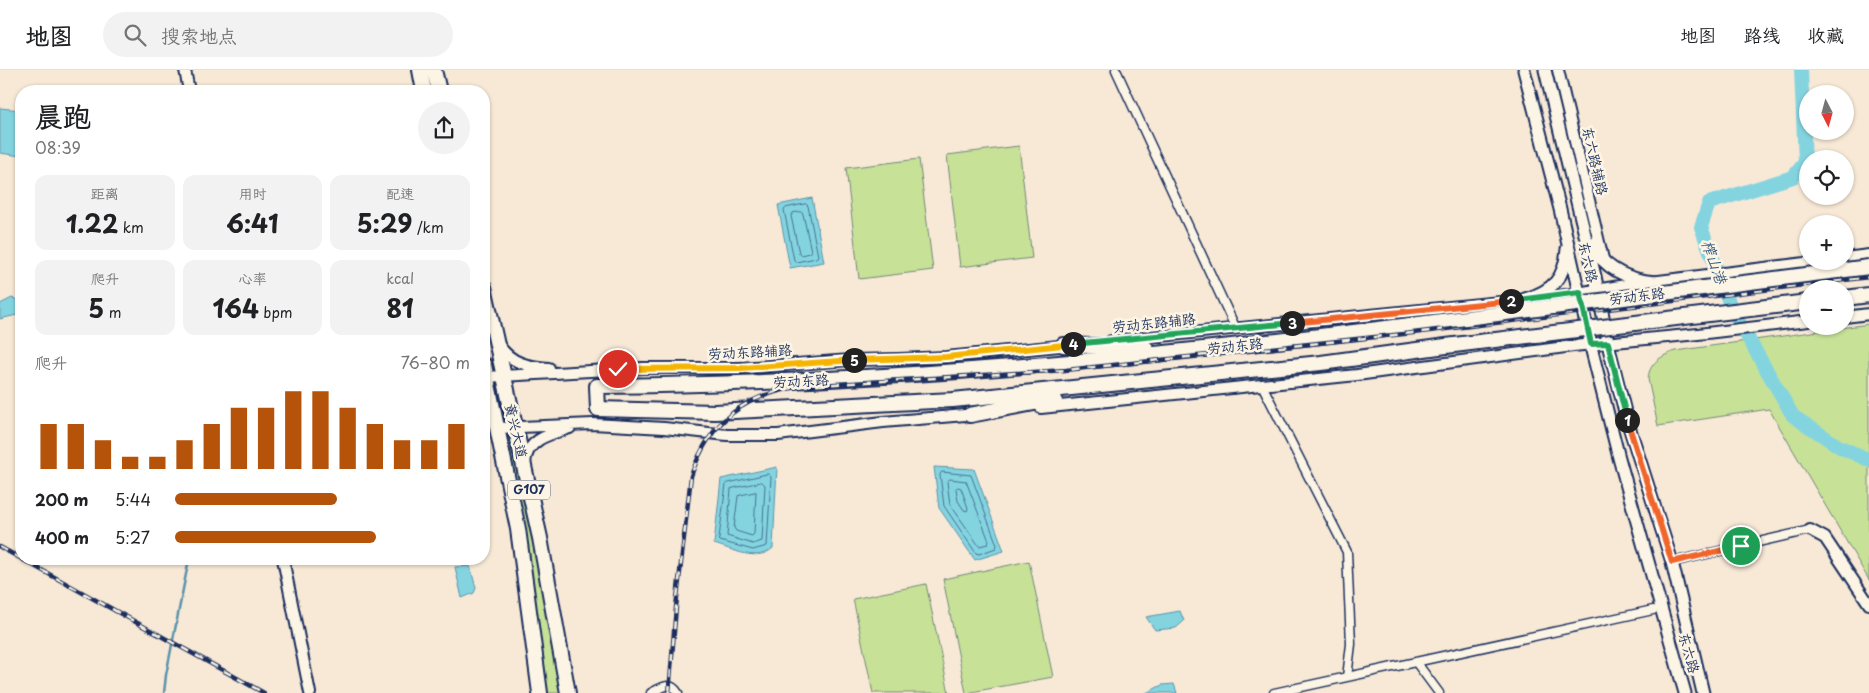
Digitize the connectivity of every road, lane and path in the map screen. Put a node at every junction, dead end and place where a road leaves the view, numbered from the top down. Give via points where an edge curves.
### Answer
1 (185, 70) edge
2 (420, 70) edge
3 (434, 70) edge
4 (1116, 70) edge
5 (1524, 70) edge
6 (1545, 70) edge
7 (1558, 70) edge
8 (188, 85) edge
9 (423, 85) edge
10 (438, 85) edge
11 (1585, 234) junction
12 (1567, 237) junction
13 (1869, 255) edge
14 (1854, 257) edge
15 (1603, 259) junction
16 (1799, 264) edge
17 (1869, 267) edge
18 (1656, 282) junction
19 (1598, 290) junction
20 (1580, 292) junction
21 (1869, 295) edge
22 (1854, 297) edge
23 (1525, 299) junction
24 (1799, 303) edge
25 (1869, 314) edge
26 (1854, 316) edge
27 (490, 317) edge
28 (1799, 323) edge
29 (1236, 329) junction
30 (494, 336) junction
31 (1608, 343) junction
32 (1262, 344) junction
33 (1591, 344) junction
34 (1063, 345) junction
35 (618, 369) junction
36 (490, 372) edge
37 (503, 376) junction
38 (1191, 376) junction
39 (1262, 385) junction
40 (490, 395) edge
41 (970, 415) junction
42 (594, 424) junction
43 (516, 427) junction
44 (497, 428) junction
45 (525, 468) junction
46 (1810, 530) junction
47 (1672, 562) junction
48 (284, 565) edge
49 (1869, 593) edge
50 (1869, 604) edge
51 (1653, 610) dead end
52 (1416, 662) junction
53 (1347, 677) junction
54 (310, 693) edge
55 (540, 693) edge
56 (568, 693) edge
57 (651, 693) edge
58 (678, 693) edge
59 (1274, 693) edge
60 (1439, 693) edge
61 (1685, 693) edge
62 (1704, 693) edge

1 - 8 main road
2 - 9 highway
3 - 10 highway
4 - 29 street
5 - 12 main road, 东六路
6 - 11 main road, 东六路
7 - 15 main road, 东六路辅路
11 - 15 main road
11 - 19 main road, 东六路
12 - 20 main road, 东六路
12 - 23 main road via 1567,257 1558,281 1544,292
13 - 14 main road
15 - 18 main road via 1625,276
16 - 18 main road, 劳动东路辅路
17 - 32 highway, 劳动东路, bridge
18 - 19 main road, 劳动东路辅路
19 - 20 main road, 劳动东路辅路
19 - 31 main road, 东六路
20 - 23 main road, 劳动东路辅路
20 - 33 main road, 东六路
21 - 22 highway
23 - 29 main road, 劳动东路辅路
24 - 38 highway, 劳动东路, bridge
25 - 26 main road
27 - 30 highway, 黄兴大道 / G107
28 - 31 main road
29 - 34 main road, 劳动东路辅路
30 - 35 main road via 505,354 522,363 538,367
30 - 37 highway, 黄兴大道 / G107
31 - 33 main road
31 - 47 main road, 东六路 via 1627,420
32 - 34 highway via 1144,348
32 - 38 highway, 劳动东路 via 948,372 748,384 597,386 598,408 715,412 980,398
33 - 39 main road
33 - 61 main road, 东六路 via 1619,458
34 - 35 main road, 劳动东路辅路 via 908,359 741,368
35 - 37 main road, 劳动东路辅路
36 - 37 main road, 劳动东路辅路
37 - 43 highway, 黄兴大道 / G107
38 - 41 highway
39 - 41 main road
39 - 53 street via 1347,552 1351,644
40 - 44 highway, 黄兴大道 / G107
41 - 42 main road via 778,435
42 - 43 main road
42 - 45 main road via 573,427 540,439 528,451
43 - 44 main road
43 - 45 highway, 黄兴大道 / G107
44 - 55 highway, 黄兴大道 / G107 via 518,529
45 - 56 highway, 黄兴大道 / G107
46 - 47 street
46 - 49 main road via 1828,531
46 - 50 main road via 1825,538
47 - 62 main road, 东六路
48 - 54 main road
51 - 52 street
52 - 53 street
52 - 60 street
53 - 59 street
57 - 58 street via 669,686

